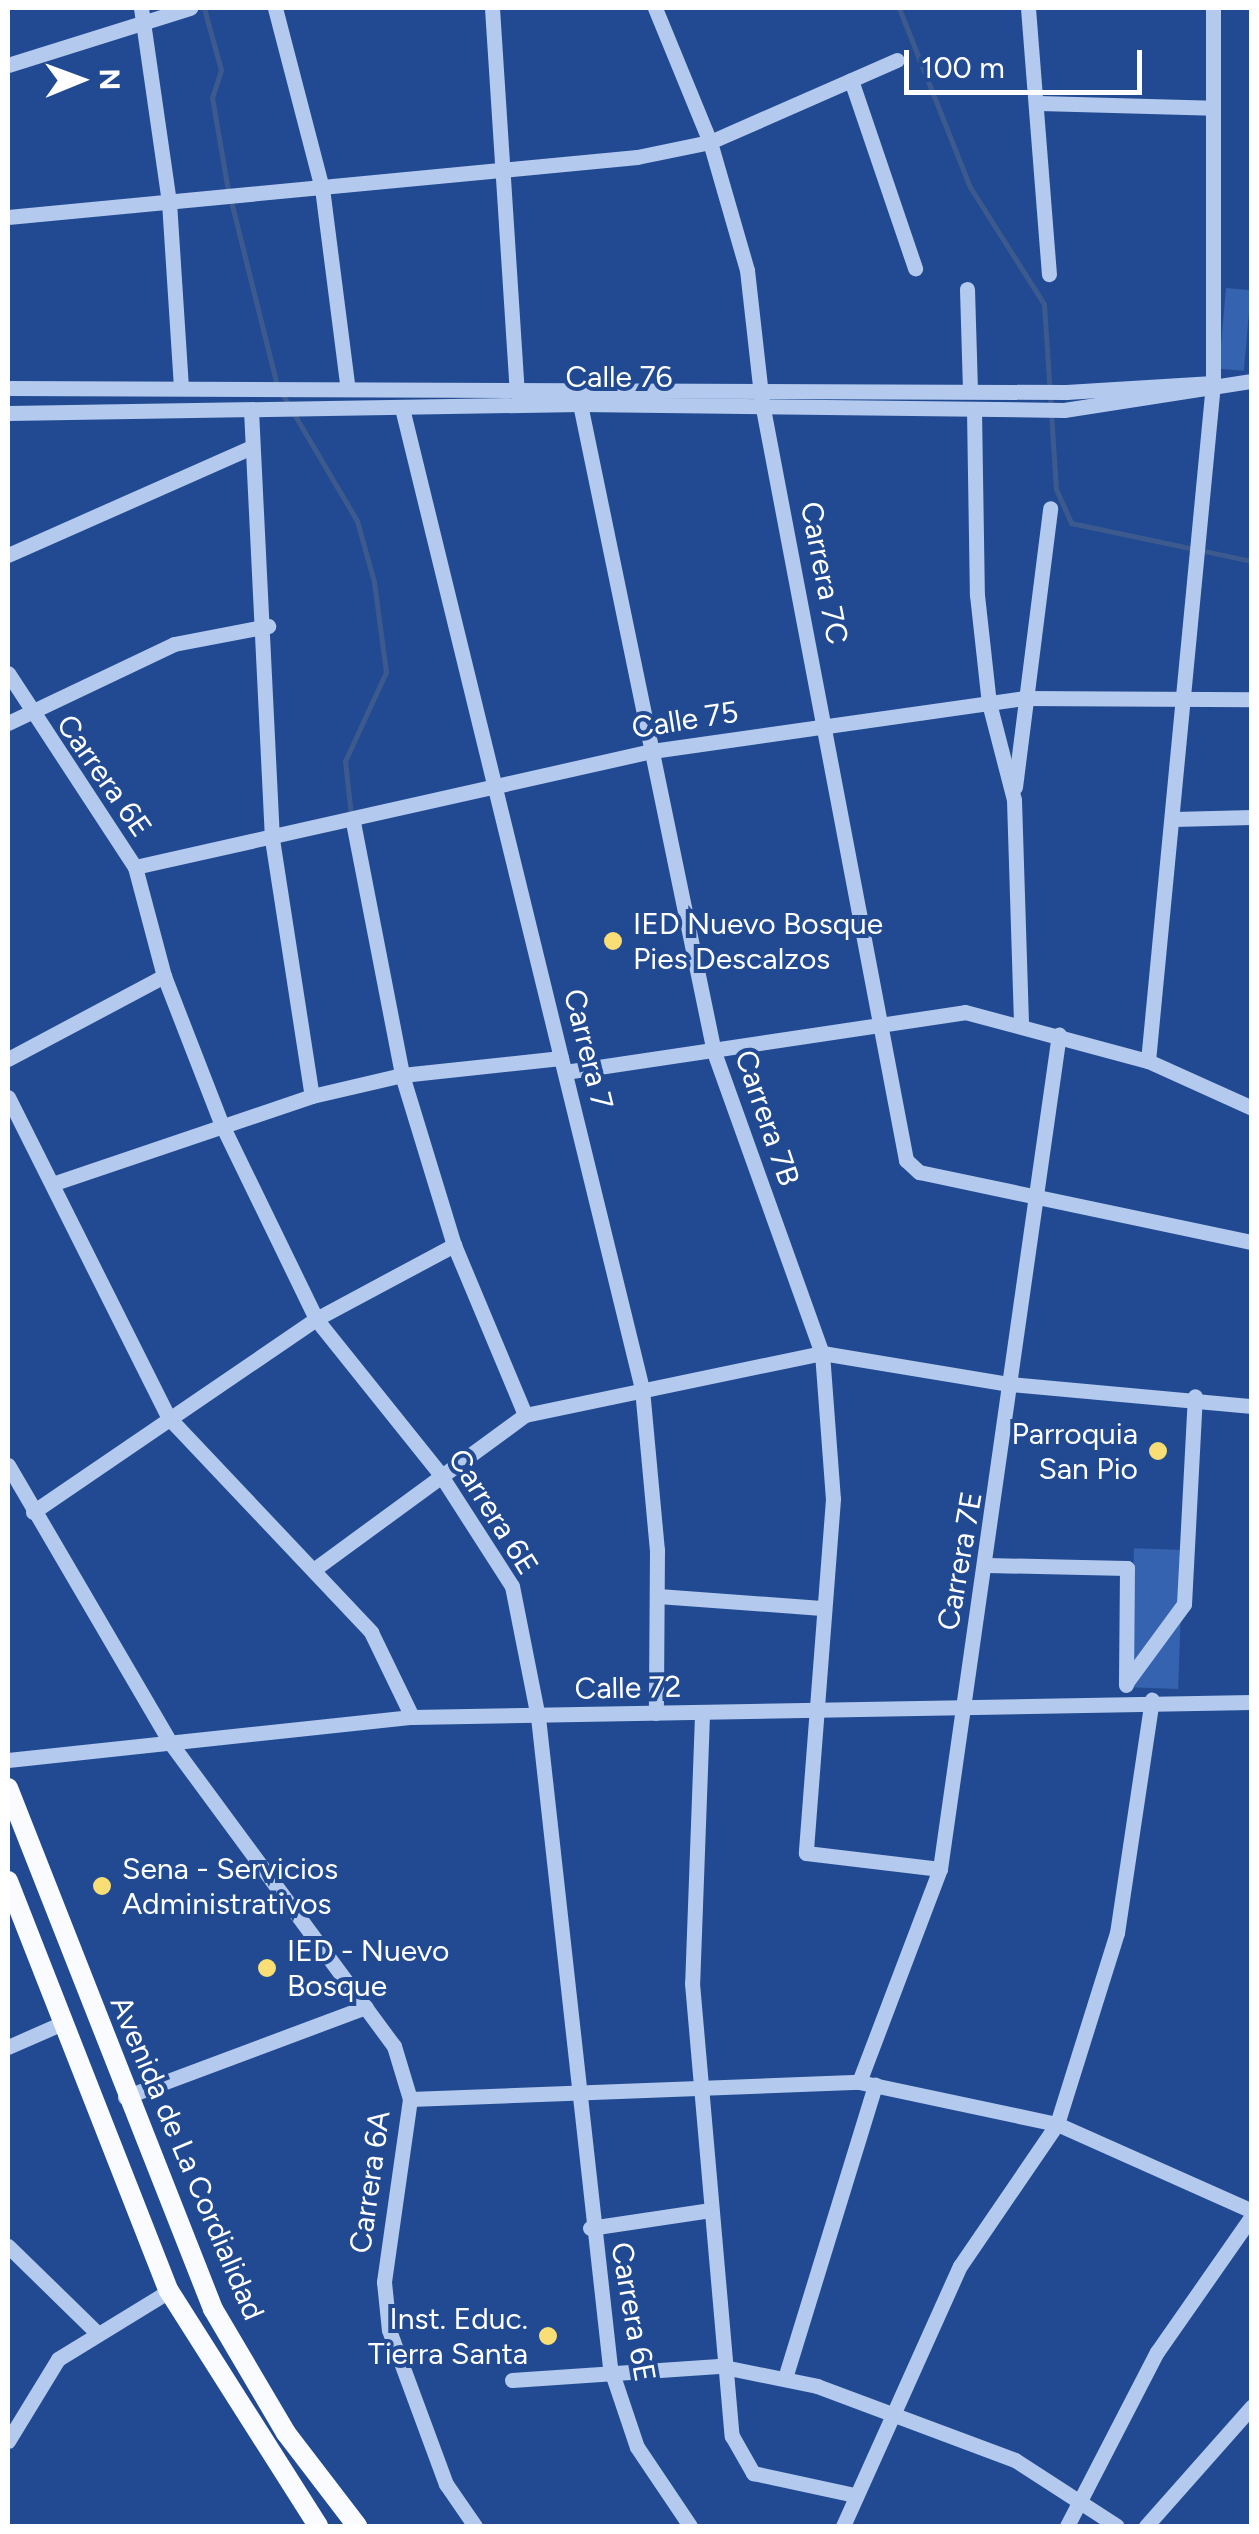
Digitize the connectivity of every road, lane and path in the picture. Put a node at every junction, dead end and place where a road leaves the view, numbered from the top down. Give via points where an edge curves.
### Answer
1 (190, 8) edge
2 (275, 8) edge
3 (492, 8) edge
4 (655, 8) edge
5 (1028, 8) edge
6 (1213, 8) edge
7 (142, 14) edge
8 (897, 60) dead end
9 (8, 65) edge
10 (852, 80) junction
11 (1039, 103) junction
12 (1213, 108) junction
13 (710, 142) junction
14 (506, 171) junction
15 (322, 188) junction
16 (169, 202) junction
17 (8, 217) edge
18 (915, 268) dead end
19 (1049, 274) dead end
20 (967, 289) dead end
21 (1252, 381) edge
22 (347, 384) junction
23 (1218, 385) junction
24 (517, 386) junction
25 (182, 387) junction
26 (8, 388) edge
27 (970, 391) junction
28 (762, 395) junction
29 (580, 404) junction
30 (517, 406) junction
31 (402, 408) junction
32 (251, 410) junction
33 (974, 410) junction
34 (8, 412) edge
35 (252, 447) junction
36 (1050, 508) dead end
37 (8, 555) edge
38 (268, 626) junction
39 (8, 673) edge
40 (1187, 692) junction
41 (1023, 698) junction
42 (1252, 699) edge
43 (989, 703) junction
44 (29, 717) junction
45 (8, 723) edge
46 (826, 726) junction
47 (652, 752) junction
48 (496, 788) junction
49 (1014, 800) junction
50 (1252, 817) edge
51 (1173, 818) junction
52 (353, 822) junction
53 (272, 839) junction
54 (135, 867) junction
55 (164, 976) junction
56 (882, 1018) junction
57 (1021, 1022) junction
58 (1059, 1034) junction
59 (714, 1052) junction
60 (8, 1058) edge
61 (1148, 1061) junction
62 (563, 1065) junction
63 (402, 1075) junction
64 (8, 1096) edge
65 (312, 1096) junction
66 (1252, 1108) edge
67 (221, 1123) junction
68 (55, 1182) junction
69 (1032, 1197) junction
70 (1252, 1242) edge
71 (454, 1245) junction
72 (316, 1319) junction
73 (822, 1354) junction
74 (1009, 1384) junction
75 (642, 1388) junction
76 (1196, 1396) junction
77 (1251, 1405) edge
78 (525, 1414) junction
79 (168, 1417) junction
80 (8, 1466) edge
81 (440, 1474) junction
82 (32, 1512) junction
83 (987, 1566) junction
84 (316, 1568) junction
85 (658, 1596) junction
86 (822, 1608) junction
87 (1126, 1691) junction
88 (1152, 1700) junction
89 (1252, 1702) edge
90 (962, 1708) junction
91 (813, 1712) junction
92 (656, 1713) junction
93 (702, 1715) junction
94 (412, 1717) junction
95 (538, 1717) junction
96 (169, 1741) junction
97 (8, 1760) edge
98 (8, 1788) edge
99 (940, 1868) junction
100 (9, 1891) edge
101 (366, 2008) junction
102 (58, 2025) junction
103 (8, 2048) edge
104 (867, 2084) junction
105 (708, 2090) junction
106 (576, 2092) junction
107 (125, 2097) junction
108 (410, 2099) junction
109 (1057, 2124) junction
110 (711, 2210) junction
111 (1252, 2214) edge
112 (590, 2228) junction
113 (8, 2246) edge
114 (169, 2291) junction
115 (94, 2330) junction
116 (720, 2366) junction
117 (610, 2367) junction
118 (785, 2378) junction
119 (512, 2380) dead end
120 (1252, 2406) edge
121 (890, 2412) junction
122 (8, 2441) edge
123 (855, 2494) junction
124 (1080, 2498) junction
125 (313, 2525) edge
126 (357, 2526) edge
127 (476, 2526) edge
128 (690, 2526) edge
129 (843, 2526) edge
130 (1067, 2526) edge
131 (1117, 2526) edge
132 (1146, 2526) edge

1 - 7 street
2 - 15 street
3 - 14 street
4 - 13 street, Carrera 7C
5 - 11 street
6 - 12 street
7 - 9 street
7 - 16 street
8 - 10 street
10 - 13 street
10 - 18 street
11 - 12 street
11 - 19 street
12 - 23 street
13 - 14 street
13 - 28 street, Carrera 7C via 747,270
14 - 15 street
14 - 24 street
15 - 16 street
15 - 22 street
16 - 17 street
16 - 25 street
20 - 27 street
21 - 23 street, Calle 76
22 - 24 street, Calle 76
22 - 25 street, Calle 76
23 - 27 street, Calle 76
23 - 33 street, Calle 76 via 1064,410
23 - 40 street
24 - 28 street, Calle 76
24 - 30 street
25 - 26 street, Calle 76
27 - 28 street, Calle 76
28 - 29 street, Calle 76
28 - 33 street, Calle 76
28 - 46 street, Carrera 7C
29 - 30 street, Calle 76
29 - 47 street, Carrera 7B
30 - 31 street, Calle 76
31 - 32 street, Calle 76
31 - 48 street, Carrera 7
32 - 34 street, Calle 76
32 - 35 street
33 - 43 street
35 - 37 street
35 - 38 street
36 - 41 street
38 - 44 street via 174,644
38 - 53 street
39 - 44 street, Carrera 6E
40 - 41 street, Calle 75
40 - 42 street, Calle 75
40 - 51 street
41 - 43 street, Calle 75
41 - 49 street
43 - 46 street, Calle 75
43 - 49 street
44 - 45 street
44 - 54 street, Carrera 6E
46 - 47 street, Calle 75
46 - 56 street, Carrera 7C
47 - 48 street, Calle 75
47 - 59 street, Carrera 7B
48 - 52 street, Calle 75
48 - 62 street, Carrera 7
49 - 57 street
50 - 51 street
51 - 61 street
52 - 53 street, Calle 75
52 - 63 street
53 - 54 street, Calle 75
53 - 65 street
54 - 55 street, Carrera 6E
55 - 60 street
55 - 67 street, Carrera 6E
56 - 57 street via 965,1012
56 - 59 street
56 - 69 street, Carrera 7C via 906,1160 919,1172
57 - 58 street
58 - 61 street
58 - 69 street, Carrera 7E
59 - 62 street
59 - 73 street, Carrera 7B
61 - 66 street
62 - 63 street
62 - 75 street, Carrera 7
63 - 65 street
63 - 71 street
64 - 68 street
65 - 67 street
67 - 68 street
67 - 72 street, Carrera 6E
68 - 79 street
69 - 70 street
69 - 74 street, Carrera 7E
71 - 72 street
71 - 78 street
72 - 79 street
72 - 81 street, Carrera 6E
73 - 74 street
73 - 75 street
73 - 86 street, Carrera 7B via 833,1499
74 - 76 street
74 - 83 street, Carrera 7E
75 - 78 street
75 - 85 street, Carrera 7
76 - 77 street
76 - 87 street via 1184,1604
78 - 81 street
79 - 82 street
79 - 84 street
80 - 82 street, Carrera 6A
81 - 84 street
81 - 95 street, Carrera 6E via 512,1586
82 - 96 street, Carrera 6A
83 - 87 street via 1127,1568
83 - 90 street, Carrera 7E
84 - 94 street via 371,1632
85 - 86 street
85 - 92 street, Carrera 7
86 - 91 street, Carrera 7B
87 - 88 street, Calle 72
87 - 90 street, Calle 72
88 - 89 street, Calle 72
88 - 109 street via 1117,1933
90 - 91 street, Calle 72
90 - 99 street, Carrera 7E
91 - 93 street, Calle 72
91 - 99 street, Carrera 7B via 806,1853
92 - 93 street, Calle 72
92 - 95 street, Calle 72
93 - 105 street via 692,1983
94 - 95 street, Calle 72
94 - 96 street, Calle 72
95 - 106 street, Carrera 6E
96 - 97 street, Calle 72
96 - 101 street, Carrera 6A
98 - 107 main road, Avenida de La Cordialidad
99 - 104 street, Carrera 7E
100 - 102 main road, Avenida de La Cordialidad
101 - 107 street
101 - 108 street, Carrera 6A via 394,2046
102 - 103 street
102 - 114 main road, Avenida de La Cordialidad
104 - 105 street
104 - 109 street
104 - 118 street, Carrera 7E
105 - 106 street
105 - 110 street
106 - 108 street
106 - 112 street, Carrera 6E
107 - 126 main road, Avenida de La Cordialidad via 230,2342
108 - 127 street, Carrera 6A via 384,2282 388,2330 446,2484
109 - 111 street
109 - 121 street via 960,2266
110 - 112 street
110 - 116 street
111 - 124 street via 1204,2274
112 - 117 street, Carrera 6E
113 - 115 street
114 - 115 street
114 - 125 main road, Avenida de La Cordialidad
115 - 122 street via 32,2390
116 - 117 street
116 - 118 street
116 - 123 street via 748,2470
117 - 119 street
117 - 128 street, Carrera 6E via 638,2447
118 - 121 street
120 - 132 street
121 - 123 street
121 - 124 street via 964,2436
123 - 129 street
124 - 130 street
124 - 131 street

